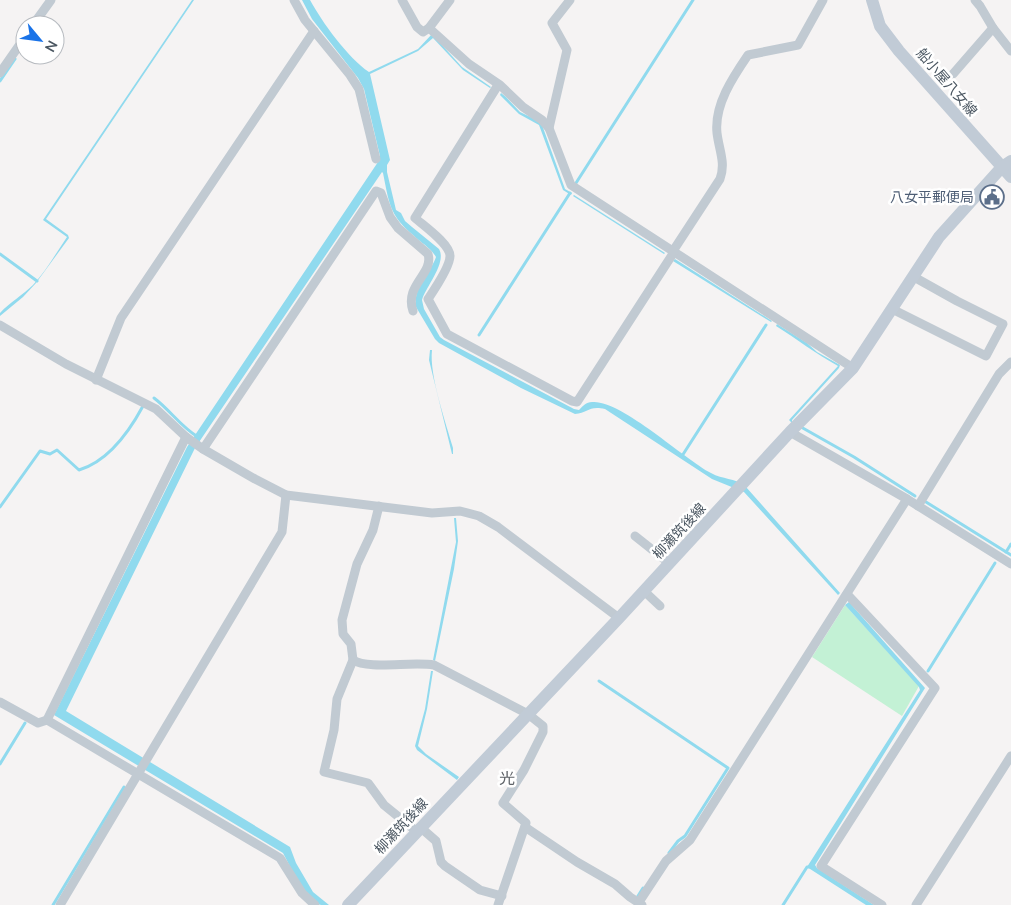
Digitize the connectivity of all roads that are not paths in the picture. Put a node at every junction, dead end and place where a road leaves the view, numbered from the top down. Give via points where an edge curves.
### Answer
1 (51, 0) edge
2 (294, 0) edge
3 (402, 0) edge
4 (450, 0) edge
5 (570, 0) edge
6 (823, 0) edge
7 (872, 0) edge
8 (975, 0) edge
9 (40, 15) edge
10 (430, 28) junction
11 (993, 28) junction
12 (314, 31) junction
13 (15, 51) edge
14 (1011, 51) edge
15 (0, 73) edge
16 (953, 74) dead end
17 (498, 85) junction
18 (549, 128) junction
19 (376, 159) dead end
20 (1007, 164) edge
21 (1011, 178) edge
22 (674, 251) junction
23 (914, 277) junction
24 (892, 309) junction
25 (413, 311) dead end
26 (0, 325) edge
27 (1011, 362) edge
28 (853, 368) junction
29 (96, 380) junction
30 (790, 432) junction
31 (186, 437) junction
32 (203, 449) junction
33 (286, 495) junction
34 (907, 499) junction
35 (379, 506) junction
36 (918, 506) junction
37 (635, 536) dead end
38 (669, 563) junction
39 (1011, 564) edge
40 (644, 591) junction
41 (847, 594) junction
42 (660, 606) dead end
43 (619, 618) junction
44 (353, 660) junction
45 (0, 702) edge
46 (528, 714) junction
47 (47, 720) junction
48 (1011, 756) edge
49 (140, 771) junction
50 (525, 828) junction
51 (418, 829) junction
52 (500, 901) edge
53 (636, 902) edge
54 (60, 905) edge
55 (315, 905) edge
56 (348, 905) edge
57 (882, 905) edge
58 (916, 905) edge

1 - 9 street
2 - 12 street
3 - 10 street via 417,28 423,32
4 - 10 street
5 - 18 street via 552,23 566,50
6 - 22 street via 798,45 748,55 739,69 717,118 723,170 720,179
7 - 20 main road, 船小屋八女線 via 880,26 899,51
8 - 11 street
10 - 17 street via 469,64
11 - 14 street
11 - 16 street
12 - 19 street via 359,88
12 - 29 street via 121,318
13 - 15 street
17 - 18 street
17 - 22 street via 415,218 443,242 450,256 428,299 447,334 578,402
18 - 22 street via 571,185
20 - 21 main road, 船小屋八女線
20 - 23 main road, 柳瀬筑後線 via 939,238
22 - 28 street
23 - 24 main road, 柳瀬筑後線
23 - 24 street via 1003,324 986,356
24 - 28 main road, 柳瀬筑後線
25 - 32 street via 411,295 430,258 398,228 381,193 376,191
26 - 29 street
27 - 36 street via 999,374
28 - 30 main road, 柳瀬筑後線
29 - 31 street via 156,409
30 - 34 street
30 - 38 main road, 柳瀬筑後線
31 - 32 street
31 - 47 street
32 - 33 street
33 - 35 street
33 - 49 street via 282,532
34 - 36 street
34 - 41 street
35 - 43 street via 479,516 498,526
35 - 44 street via 373,530 357,564 342,620 343,634 351,644
36 - 39 street
37 - 38 street
38 - 40 main road, 柳瀬筑後線
40 - 42 street
40 - 43 main road, 柳瀬筑後線
41 - 53 street via 690,840 666,861
41 - 57 street via 935,688 821,866
43 - 46 main road, 柳瀬筑後線
44 - 46 street via 366,665 434,665
44 - 51 street via 337,699 324,772 368,783 384,805
45 - 47 street via 38,723
46 - 50 street via 543,726 543,732 503,803 526,823
46 - 51 main road, 柳瀬筑後線
47 - 49 street
48 - 58 street
49 - 54 street
49 - 55 street via 280,858 302,893
50 - 52 street
50 - 53 street via 615,884
51 - 52 street via 436,841 445,866
51 - 56 main road, 柳瀬筑後線

